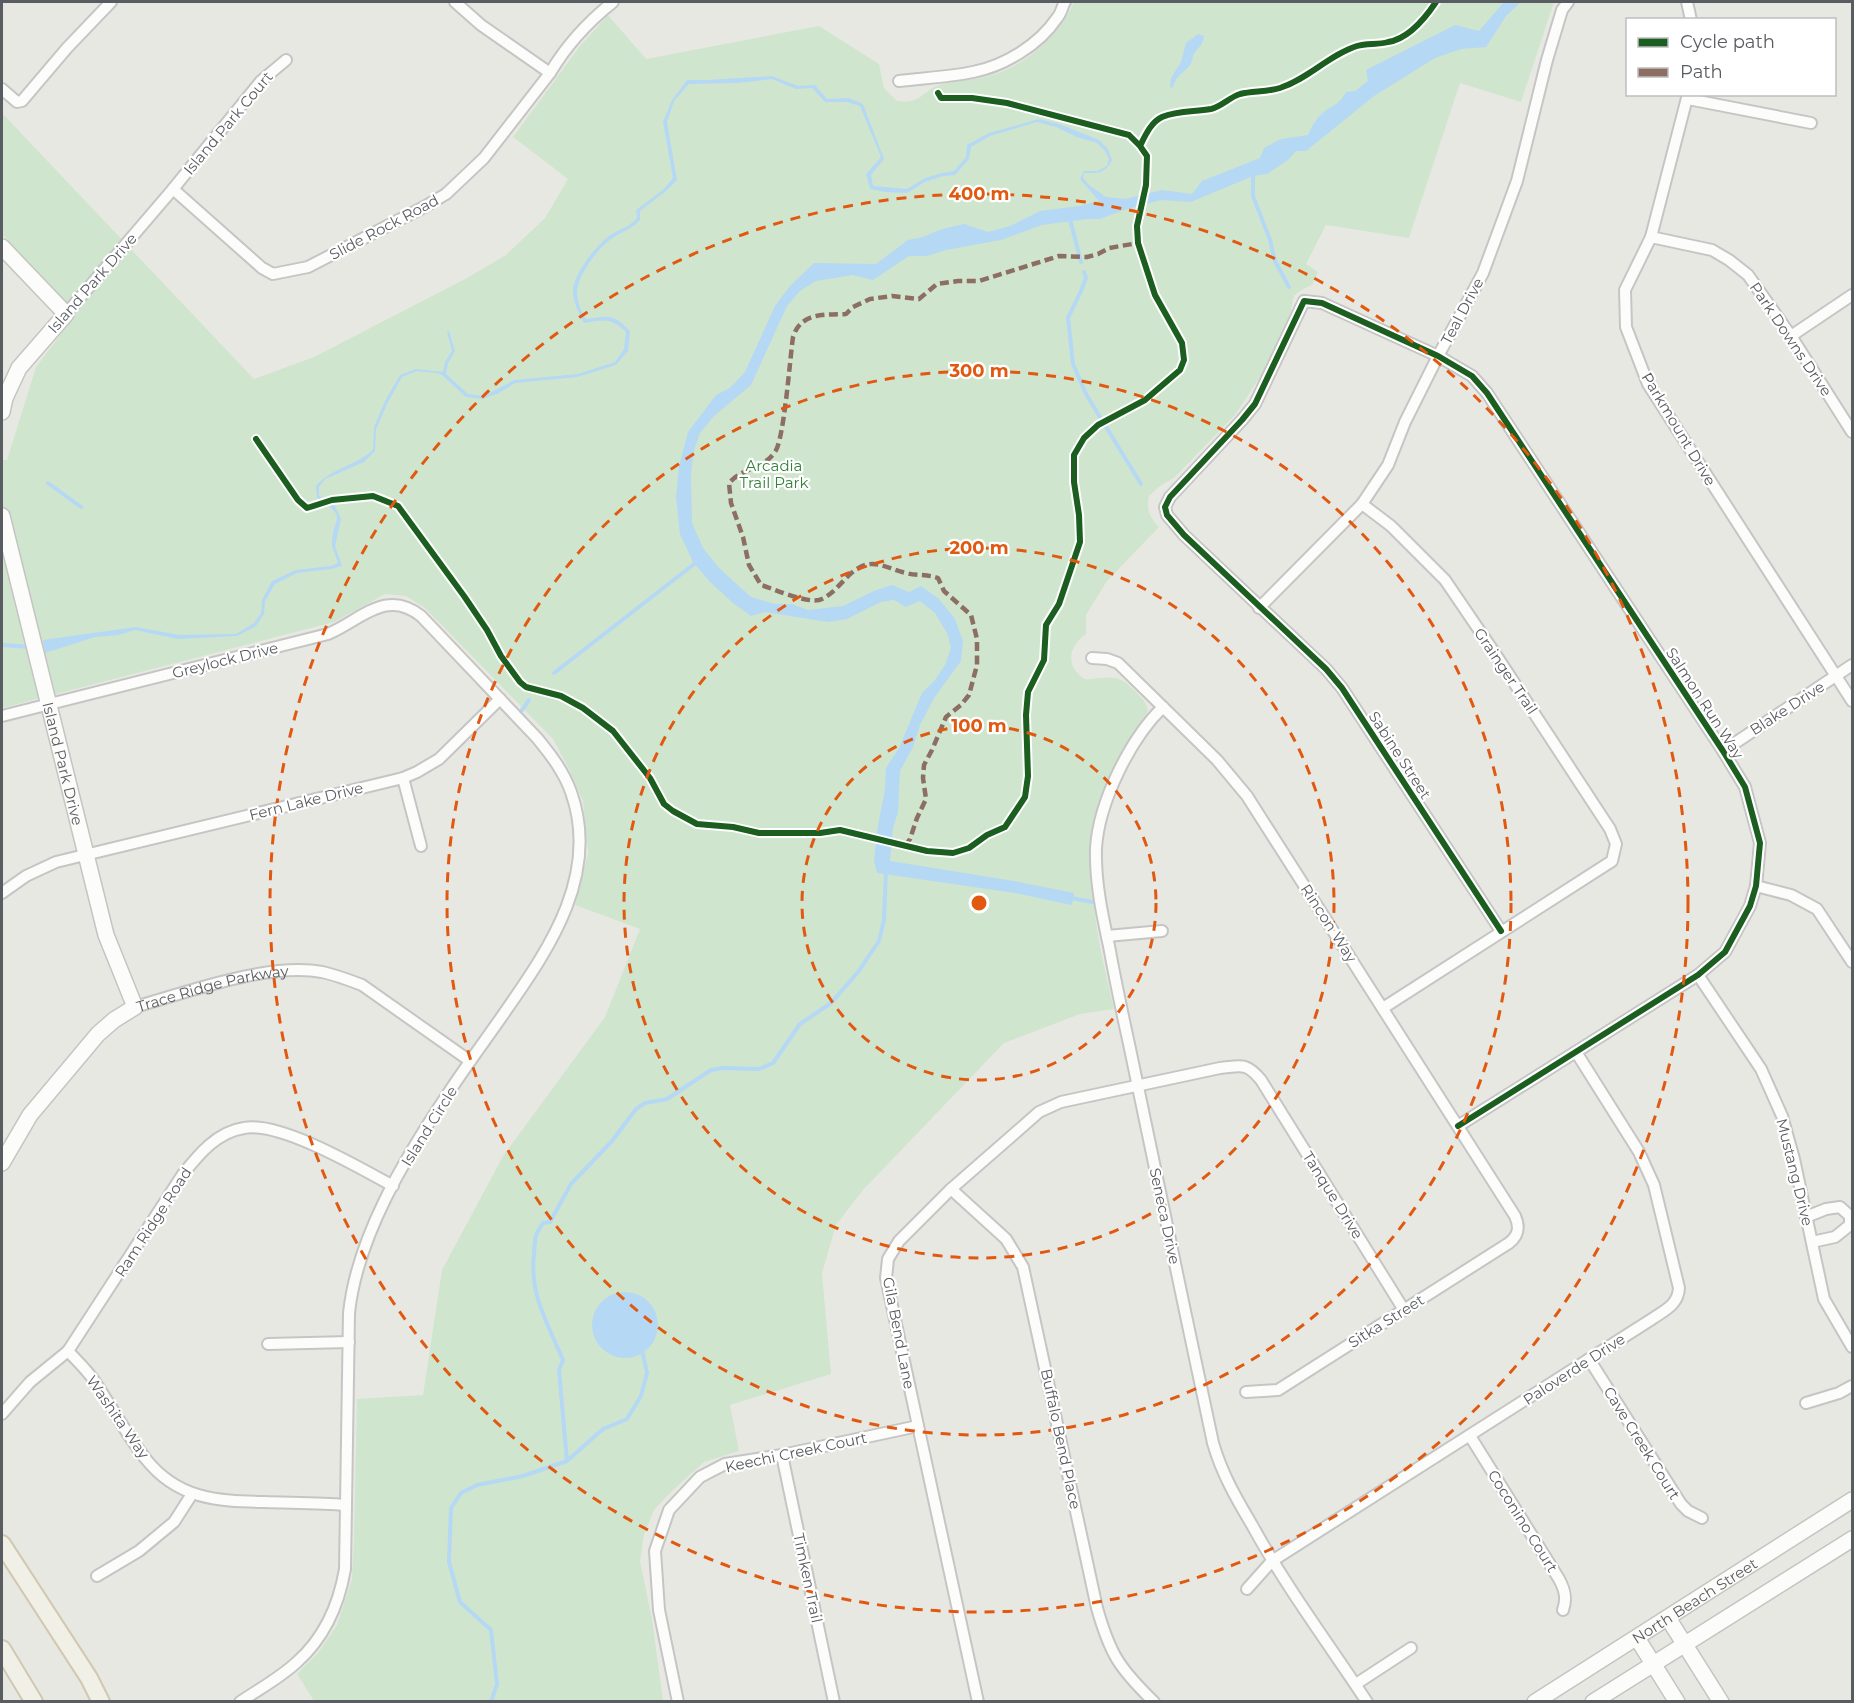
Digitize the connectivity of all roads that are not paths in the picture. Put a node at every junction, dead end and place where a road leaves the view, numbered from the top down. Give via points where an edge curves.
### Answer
1 (111, 2) edge
2 (455, 2) edge
3 (613, 2) edge
4 (1065, 2) edge
5 (1568, 2) edge
6 (1687, 2) edge
7 (1691, 18) edge
8 (286, 60) dead end
9 (550, 73) junction
10 (899, 81) dead end
11 (2, 89) edge
12 (1688, 97) edge
13 (1811, 123) dead end
14 (173, 189) junction
15 (1651, 237) junction
16 (2, 247) edge
17 (1852, 295) edge
18 (66, 314) junction
19 (1791, 336) junction
20 (1438, 356) junction
21 (2, 412) edge
22 (1852, 432) edge
23 (1362, 504) junction
24 (2, 516) edge
25 (396, 604) joint
26 (1259, 608) junction
27 (1092, 658) dead end
28 (1852, 665) edge
29 (1835, 676) junction
30 (500, 699) junction
31 (1852, 701) edge
32 (49, 705) junction
33 (1162, 707) junction
34 (2, 716) edge
35 (1723, 751) junction
36 (403, 778) junction
37 (421, 846) dead end
38 (86, 854) junction
39 (1756, 886) junction
40 (2, 893) edge
41 (1162, 931) dead end
42 (1501, 931) junction
43 (1107, 936) junction
44 (1852, 962) edge
45 (1698, 975) junction
46 (135, 1007) junction
47 (1383, 1008) junction
48 (1576, 1052) junction
49 (470, 1062) junction
50 (1261, 1080) joint
51 (1137, 1085) junction
52 (1458, 1126) junction
53 (2, 1163) edge
54 (393, 1186) junction
55 (951, 1189) junction
56 (1806, 1216) junction
57 (1518, 1232) joint
58 (1812, 1242) junction
59 (1404, 1310) junction
60 (349, 1342) junction
61 (268, 1344) dead end
62 (1852, 1347) edge
63 (68, 1351) junction
64 (1589, 1359) junction
65 (1852, 1386) edge
66 (1246, 1392) dead end
67 (1806, 1403) dead end
68 (2, 1414) edge
69 (918, 1426) junction
70 (1470, 1436) junction
71 (782, 1455) junction
72 (192, 1494) junction
73 (1852, 1500) edge
74 (346, 1505) junction
75 (1702, 1518) dead end
76 (1852, 1539) edge
77 (2, 1544) edge
78 (1272, 1561) junction
79 (97, 1576) dead end
80 (1247, 1589) dead end
81 (1563, 1610) dead end
82 (1668, 1618) junction
83 (1636, 1638) junction
84 (1684, 1644) junction
85 (1411, 1648) dead end
86 (2, 1649) edge
87 (1653, 1664) junction
88 (1356, 1684) junction
89 (34, 1701) edge
90 (101, 1701) edge
91 (240, 1701) edge
92 (678, 1701) edge
93 (834, 1701) edge
94 (978, 1701) edge
95 (1154, 1701) edge
96 (1367, 1701) edge
97 (1535, 1701) edge
98 (1593, 1701) edge
99 (1677, 1701) edge
100 (1721, 1701) edge

1 - 11 street via 22,101 17,102
2 - 9 street
3 - 9 street, Slide Rock Road via 598,14
4 - 10 street via 1058,17 1034,43 1004,61 974,72
5 - 20 street, Teal Drive via 1547,60 1518,182 1483,273
6 - 7 street
8 - 14 street, Island Park Court via 261,81
9 - 14 street, Slide Rock Road via 484,158 446,194 308,267 273,274 262,268
12 - 13 street
12 - 15 street, Parkmount Drive
14 - 18 street, Island Park Drive
15 - 19 street, Park Downs Drive via 1712,250 1729,260 1748,275
15 - 29 street, Parkmount Drive via 1625,290 1626,327 1648,384
16 - 18 street
17 - 19 street
18 - 21 street, Island Park Drive via 20,368
19 - 22 street, Park Downs Drive
20 - 23 street, Teal Drive via 1388,465
20 - 26 street, Salmon Run Way via 1322,303 1304,301 1255,404 1165,507 1184,534
20 - 35 street, Salmon Run Way via 1472,376 1487,393
23 - 26 street, Teal Drive
23 - 42 street, Grainger Trail via 1391,526 1445,580 1610,829 1616,844 1612,861
24 - 32 street, Island Park Drive
25 - 30 street, Island Circle via 421,616
25 - 32 street, Greylock Drive via 377,608 328,634
26 - 42 street, Sabine Street via 1342,688
27 - 33 street, Rincon Way via 1118,663
28 - 29 street, Blake Drive
29 - 31 street, Parkmount Drive
29 - 35 street, Blake Drive
30 - 36 street, Fern Lake Drive via 439,759
30 - 49 street, Island Circle via 552,756 567,782 577,812 578,868 547,951
32 - 34 street, Greylock Drive
32 - 38 street, Island Park Drive
33 - 43 street, Seneca Drive via 1136,740 1101,820 1096,871
33 - 47 street, Rincon Way via 1217,760 1246,796
35 - 39 street, Salmon Run Way via 1745,787 1760,843
36 - 37 street
36 - 38 street, Fern Lake Drive
38 - 40 street, Fern Lake Drive via 56,862
38 - 46 street, Island Park Drive via 106,934
39 - 44 street via 1791,895 1817,909
39 - 45 street, Salmon Run Way via 1750,906 1725,952
41 - 43 street
42 - 47 street
43 - 51 street, Seneca Drive
45 - 48 street, Salmon Run Way
45 - 56 street, Mustang Drive via 1761,1069 1794,1159
46 - 49 street, Trace Ridge Parkway via 264,973 321,972 362,986
46 - 53 street, Trace Ridge Parkway via 98,1034 30,1115
47 - 52 street, Rincon Way
48 - 52 street, Salmon Run Way
48 - 64 street, Paloverde Drive via 1639,1152 1654,1185 1679,1288 1674,1304
49 - 54 street, Island Circle
50 - 51 street, Gila Bend Lane via 1252,1069 1239,1066
50 - 59 street, Tanque Drive
51 - 55 street, Gila Bend Lane via 1061,1102 1040,1113
51 - 78 street, Seneca Drive via 1213,1443 1224,1477
52 - 57 street, Rincon Way via 1515,1216
54 - 60 street, Island Circle via 367,1239 356,1274
54 - 63 street, Ram Ridge Road via 270,1128 244,1128 218,1138 183,1174
55 - 69 street, Gila Bend Lane via 898,1241 888,1259 886,1278
55 - 95 street, Buffalo Bend Place via 1006,1239 1023,1267 1096,1608 1109,1646 1123,1670
56 - 58 street, Mustang Drive
56 - 58 street via 1840,1207 1850,1216 1850,1225 1834,1237
57 - 59 street, Sitka Street via 1509,1243
58 - 62 street, Mustang Drive via 1824,1299
59 - 66 street, Sitka Street via 1278,1390
60 - 61 street
60 - 74 street, Island Circle
63 - 68 street, Ram Ridge Road via 30,1382
63 - 72 street, Washita Way via 94,1380 147,1460 178,1488
64 - 70 street, Paloverde Drive
64 - 75 street, Cave Creek Court via 1681,1504
65 - 67 street
69 - 71 street, Keechi Creek Court
69 - 94 street, Gila Bend Lane
70 - 78 street, Paloverde Drive
70 - 81 street, Coconino Court via 1559,1580 1566,1602
71 - 92 street, Keechi Creek Court via 725,1464 700,1477 669,1510 655,1551 659,1610
71 - 93 street, Timken Trail
72 - 74 street, Washita Way via 229,1502
72 - 79 street via 174,1522 139,1551
73 - 82 street, North Beach Street
74 - 91 street, Island Circle via 345,1569 329,1620 298,1662
76 - 84 street, North Beach Street
77 - 90 main road
78 - 80 street, Paloverde Drive
78 - 88 street, Seneca Drive
82 - 83 street, North Beach Street
82 - 84 street
83 - 87 street
83 - 97 street, North Beach Street
84 - 87 street, North Beach Street
84 - 100 street
85 - 88 street
86 - 89 main road
87 - 98 street, North Beach Street
87 - 99 street
88 - 96 street, Seneca Drive

